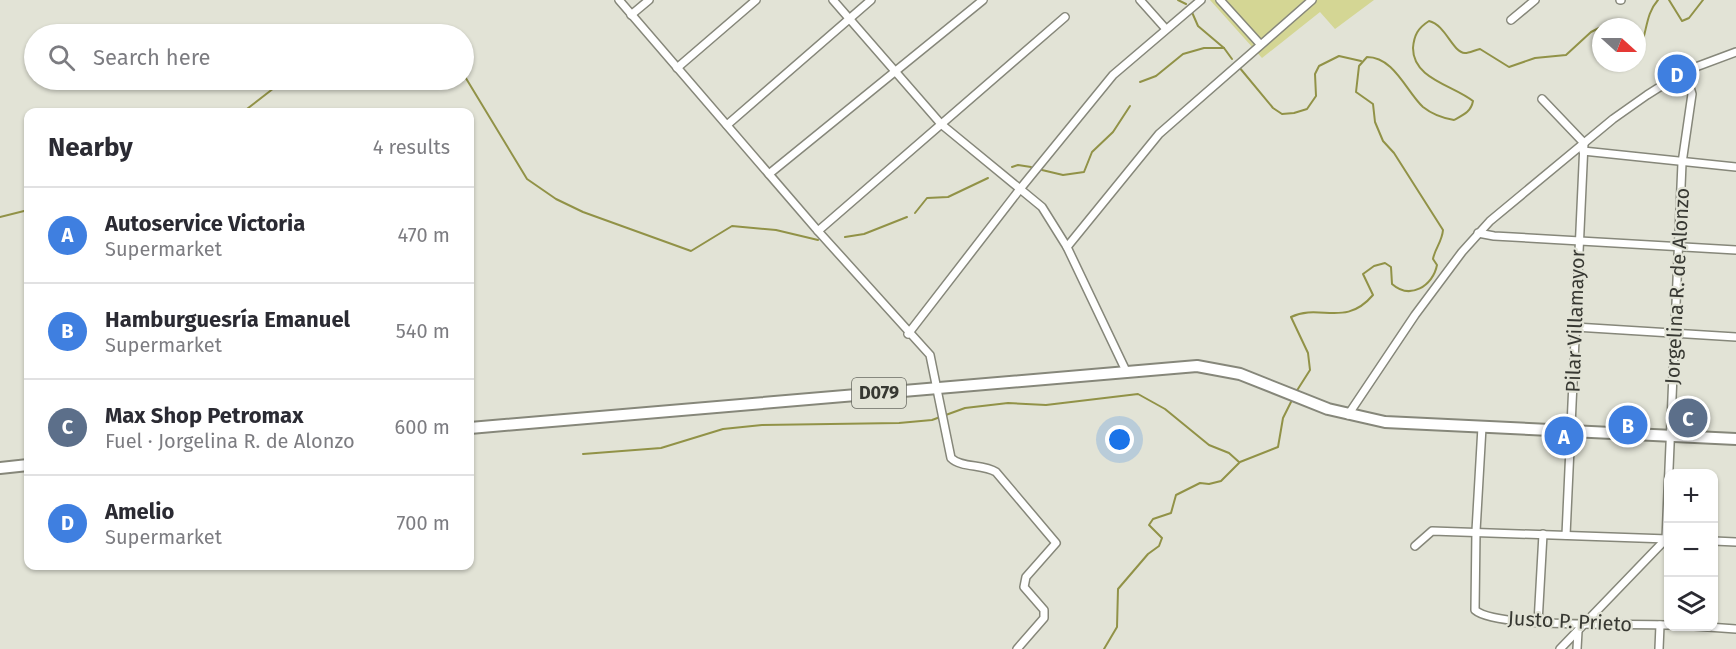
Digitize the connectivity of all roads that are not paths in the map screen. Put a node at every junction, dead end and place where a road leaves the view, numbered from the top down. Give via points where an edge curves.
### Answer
1 (619, 0) edge
2 (649, 0) edge
3 (756, 0) edge
4 (833, 0) edge
5 (871, 0) edge
6 (983, 0) edge
7 (1140, 0) edge
8 (1202, 0) edge
9 (1220, 0) edge
10 (1312, 0) edge
11 (1534, 0) edge
12 (631, 15) junction
13 (1065, 18) dead end
14 (850, 19) junction
15 (1511, 20) dead end
16 (1166, 28) junction
17 (1260, 44) junction
18 (1736, 52) edge
19 (678, 68) junction
20 (1685, 72) junction
21 (895, 73) junction
22 (1542, 99) dead end
23 (941, 124) junction
24 (727, 125) junction
25 (1583, 147) junction
26 (1682, 163) junction
27 (1736, 167) edge
28 (769, 174) junction
29 (1020, 189) junction
30 (818, 231) junction
31 (1478, 233) junction
32 (1578, 241) junction
33 (1066, 247) junction
34 (1678, 247) junction
35 (1736, 250) edge
36 (1575, 327) junction
37 (909, 334) junction
38 (1674, 334) junction
39 (1736, 337) edge
40 (1127, 373) junction
41 (939, 388) junction
42 (1348, 415) junction
43 (1482, 427) junction
44 (474, 428) edge
45 (1571, 431) junction
46 (1670, 437) junction
47 (1736, 439) edge
48 (24, 465) edge
49 (0, 468) edge
50 (1667, 523) edge
51 (1476, 531) junction
52 (1543, 534) junction
53 (1566, 534) junction
54 (1664, 539) edge
55 (1718, 541) edge
56 (1664, 542) edge
57 (1736, 542) edge
58 (1415, 546) dead end
59 (1538, 623) junction
60 (1664, 625) edge
61 (1580, 627) junction
62 (1718, 628) edge
63 (1736, 629) edge
64 (1017, 649) edge
65 (1560, 649) edge
66 (1577, 649) edge
67 (1659, 649) edge

1 - 12 street
2 - 12 street
3 - 19 street
4 - 14 street
5 - 14 street
6 - 21 street
7 - 16 street
8 - 16 street
9 - 17 street
10 - 17 street
11 - 15 street
12 - 19 street
13 - 23 street
14 - 21 street
14 - 24 street
16 - 29 street via 1113,75
17 - 33 street via 1159,134
18 - 20 street
19 - 24 street
20 - 25 street via 1638,101
20 - 26 street, Jorgelina R. de Alonzo via 1692,94
21 - 23 street
21 - 28 street
22 - 25 street
23 - 29 street
23 - 30 street
24 - 28 street
25 - 26 street
25 - 31 street
25 - 32 street, Pilar Villamayor
26 - 27 street
26 - 34 street, Jorgelina R. de Alonzo
28 - 30 street
29 - 33 street via 1042,207
29 - 37 street
30 - 37 street
31 - 32 street
31 - 42 street via 1415,315
32 - 34 street
32 - 36 street, Pilar Villamayor
33 - 40 street
34 - 35 street
34 - 38 street, Jorgelina R. de Alonzo
36 - 38 street
36 - 45 street, Pilar Villamayor
37 - 41 street via 930,355
38 - 39 street
38 - 46 street, Jorgelina R. de Alonzo
40 - 41 main road, D079
40 - 42 main road, D079 via 1171,367 1240,374
41 - 44 main road, D079
41 - 64 street via 951,458 996,472 1056,543 1026,577 1024,586 1044,610 1044,618
42 - 43 main road, D079 via 1400,424
43 - 45 main road, D079
43 - 51 street
45 - 46 main road, D079
45 - 53 street, Pilar Villamayor
46 - 47 main road, D079
46 - 50 street, Jorgelina R. de Alonzo
48 - 49 main road
51 - 52 street
51 - 58 street via 1432,531
51 - 59 street, Justo P. Prieto via 1473,604 1479,614
52 - 53 street
52 - 59 street
53 - 54 street
55 - 57 street
56 - 61 street
59 - 61 street, Justo P. Prieto
60 - 61 street, Justo P. Prieto
60 - 67 street
61 - 65 street
61 - 66 street
62 - 63 street

